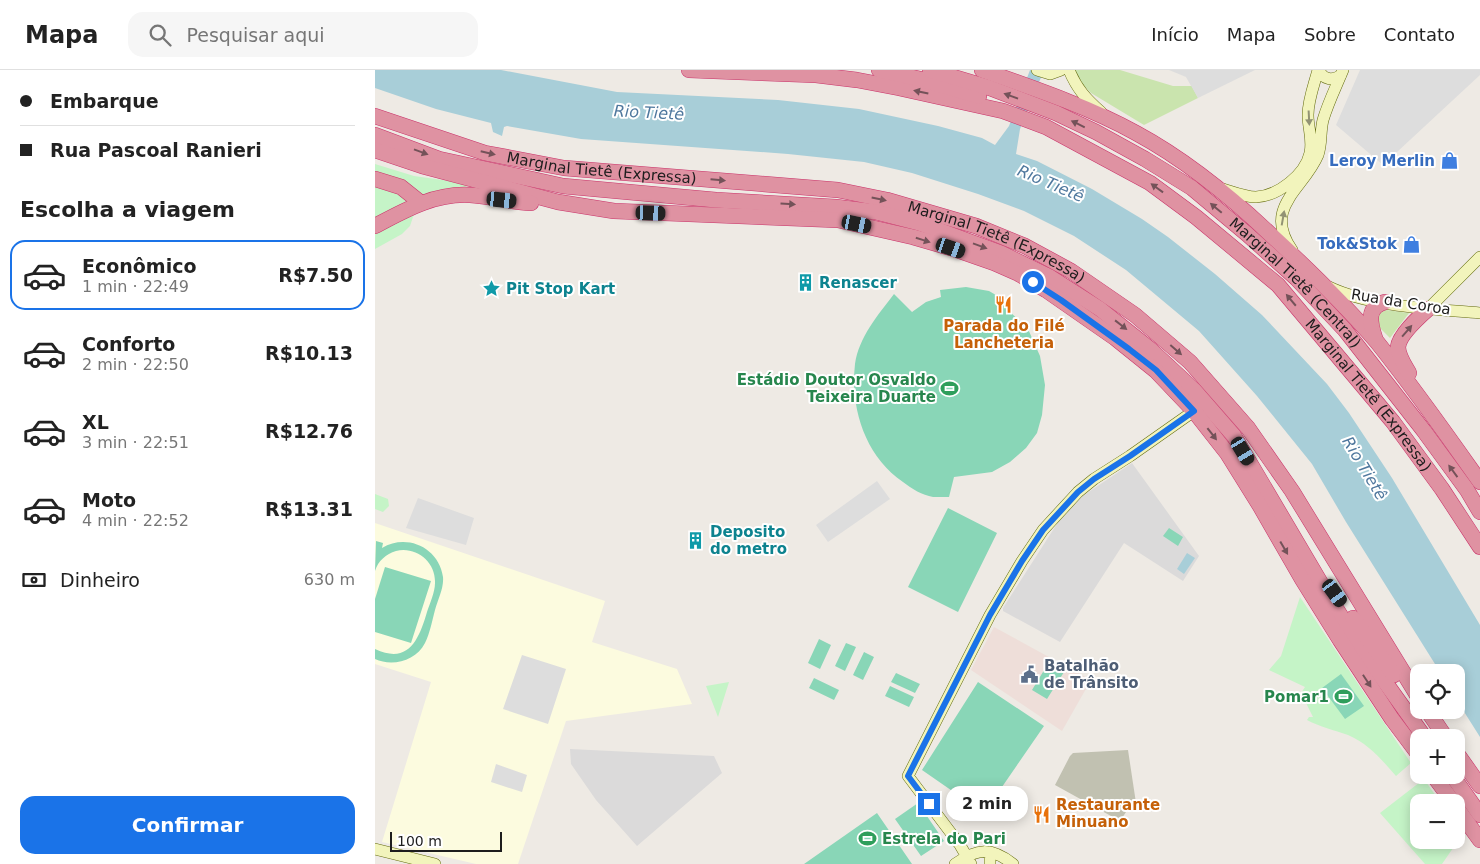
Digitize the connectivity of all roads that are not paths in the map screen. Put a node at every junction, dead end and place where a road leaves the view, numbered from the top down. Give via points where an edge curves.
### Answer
1 (689, 70) edge
2 (879, 70) edge
3 (931, 70) edge
4 (982, 70) edge
5 (1037, 70) edge
6 (1061, 70) edge
7 (1069, 70) edge
8 (1318, 70) edge
9 (1342, 72) edge
10 (999, 110) junction
11 (375, 116) edge
12 (1110, 120) junction
13 (375, 135) edge
14 (375, 150) edge
15 (375, 179) edge
16 (563, 186) junction
17 (1216, 187) junction
18 (557, 202) junction
19 (421, 203) junction
20 (771, 217) junction
21 (375, 226) edge
22 (1480, 257) edge
23 (1300, 262) junction
24 (1323, 284) junction
25 (1385, 302) junction
26 (1428, 309) junction
27 (1480, 313) edge
28 (1376, 342) junction
29 (1425, 406) junction
30 (1194, 411) junction
31 (1480, 482) edge
32 (1480, 512) edge
33 (1480, 547) edge
34 (1301, 551) junction
35 (1410, 683) edge
36 (1410, 688) edge
37 (1419, 729) edge
38 (1410, 743) edge
39 (1465, 765) edge
40 (1458, 784) edge
41 (1480, 786) edge
42 (1480, 815) edge
43 (1465, 819) edge
44 (1480, 840) edge
45 (375, 849) edge
46 (990, 852) junction
47 (969, 860) edge
48 (435, 864) edge
49 (955, 864) edge
50 (989, 864) edge
51 (1013, 864) edge

10 -> 1 highway via 857,80
2 - 10 highway via 980,96
32 -> 3 highway, Marginal Tietê (Central) via 1424,431 1345,330 1297,279 1192,188 1137,154 1056,113
4 - 12 highway
5 - 6 street via 1050,74
7 - 12 street via 1086,99
8 - 9 street via 1325,78 1336,78
8 -> 17 street via 1309,106 1309,155 1293,180 1264,196 1243,195
23 -> 9 street via 1285,239 1281,222 1289,196 1318,153 1323,121
33 -> 10 highway, Marginal Tietê (Expressa) via 1393,422 1278,285 1150,183 1046,127
11 -> 35 highway, Marginal Tietê (Expressa) via 485,153 564,168 838,190 887,200 976,226 1025,246 1071,271 1135,315 1190,362 1248,428 1292,491
12 - 17 highway via 1153,142
13 -> 16 highway via 439,159
14 - 18 highway
15 - 19 highway via 401,187
16 - 20 highway via 587,197 759,211
16 -> 34 highway via 876,212 919,223 1009,257 1050,277 1100,309 1194,390 1234,436
17 - 23 highway
18 - 19 highway via 530,203 451,195
18 - 20 highway via 614,211
19 - 21 highway
20 -> 30 highway via 838,220 913,236 1011,270 1047,290 1115,338 1156,370
22 - 26 street
23 - 24 highway
24 - 25 street, Rua da Coroa via 1341,293
24 - 28 highway
25 - 26 street, Rua da Coroa
25 - 28 highway via 1376,306 1370,315
26 - 27 street, Rua da Coroa
29 -> 26 highway via 1398,348 1401,338
28 - 29 highway
29 - 31 highway
30 -> 38 highway via 1227,453 1340,640
30 - 47 street via 1094,479 1043,530 990,615 908,776
34 - 36 highway via 1312,561 1393,674
34 - 37 highway via 1365,654
39 - 41 highway
40 - 42 highway
43 - 44 highway
45 - 48 street
46 - 47 street via 980,851
46 - 50 street
46 - 51 street
47 - 49 street

